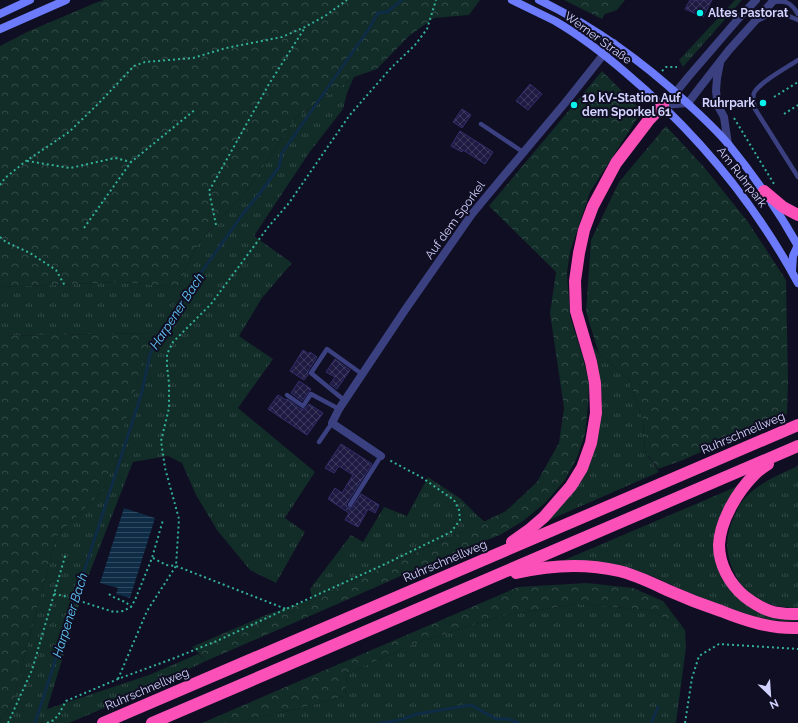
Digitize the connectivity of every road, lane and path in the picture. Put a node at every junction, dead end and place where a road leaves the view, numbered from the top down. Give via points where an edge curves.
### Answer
1 (30, 0) edge
2 (66, 0) edge
3 (347, 0) edge
4 (436, 0) edge
5 (512, 0) edge
6 (539, 0) edge
7 (756, 0) edge
8 (773, 1) edge
9 (0, 14) edge
10 (798, 14) edge
11 (798, 20) edge
12 (752, 23) junction
13 (305, 28) junction
14 (0, 29) edge
15 (614, 43) junction
16 (604, 54) junction
17 (798, 60) edge
18 (720, 62) junction
19 (677, 66) dead end
20 (666, 67) dead end
21 (798, 82) edge
22 (676, 92) junction
23 (774, 97) dead end
24 (688, 103) junction
25 (663, 105) junction
26 (798, 105) edge
27 (196, 109) dead end
28 (731, 113) dead end
29 (784, 114) dead end
30 (481, 124) dead end
31 (728, 144) junction
32 (523, 152) junction
33 (26, 161) junction
34 (131, 162) junction
35 (798, 177) edge
36 (0, 185) edge
37 (770, 189) junction
38 (798, 215) edge
39 (216, 225) dead end
40 (84, 228) dead end
41 (0, 238) edge
42 (798, 245) edge
43 (792, 272) junction
44 (798, 283) edge
45 (65, 286) dead end
46 (362, 374) junction
47 (287, 395) dead end
48 (344, 400) junction
49 (339, 409) junction
50 (332, 423) junction
51 (798, 425) edge
52 (319, 442) dead end
53 (798, 446) edge
54 (381, 456) junction
55 (350, 505) dead end
56 (163, 520) dead end
57 (66, 553) dead end
58 (152, 558) junction
59 (176, 566) junction
60 (463, 568) junction
61 (469, 587) junction
62 (54, 594) junction
63 (109, 594) dead end
64 (131, 607) junction
65 (286, 609) junction
66 (798, 614) edge
67 (798, 628) edge
68 (798, 649) edge
69 (118, 679) junction
70 (8, 723) edge
71 (47, 723) edge
72 (103, 723) edge
73 (152, 723) edge
74 (685, 723) edge

1 - 9 main road
2 - 14 main road
3 - 13 path
4 - 59 path via 427,29 416,45 390,68 349,116 289,203 211,304 173,342 167,366 169,408 161,441 165,468 179,519
5 - 16 main road, Werner Straße via 555,22
6 - 15 main road, Werner Straße
7 - 22 street
8 - 10 lane via 791,5
8 - 12 street
11 - 12 lane via 782,13 772,13
12 - 18 street
13 - 33 path via 282,37 226,48 193,58 145,62 134,66 69,132
13 - 39 path via 209,192
15 - 16 street, Auf dem Sporkel
15 - 22 main road, Werner Straße
16 - 25 main road, Werner Straße
16 - 32 street, Auf dem Sporkel
17 - 35 lane via 760,85 754,92 753,100 766,127
18 - 24 street
18 - 31 street via 716,92 718,106 724,117
19 - 20 path
21 - 23 path
22 - 24 main road, Am Ruhrpark
22 - 25 street
24 - 25 street
24 - 31 main road, Am Ruhrpark
25 - 43 main road, Am Ruhrpark via 712,157 753,209
25 - 60 highway via 616,163 593,206 579,252 575,281 576,311 591,362 596,413 591,443 582,468 559,502 544,518 512,542
26 - 29 path
27 - 34 path
28 - 37 path, Am Ruhrpark
30 - 32 lane
31 - 37 main road, Am Ruhrpark
32 - 46 street, Auf dem Sporkel via 472,214
33 - 34 path via 70,168 115,158
33 - 36 path
34 - 40 path
37 - 38 highway via 774,200
37 - 42 main road, Am Ruhrpark via 781,216
41 - 45 path via 56,270
42 - 43 main road, Am Ruhrpark via 793,256
43 - 44 main road, Am Ruhrpark
46 - 48 street, Auf dem Sporkel
46 - 48 lane via 327,349 311,373
47 - 49 lane via 303,406 311,394
48 - 49 street, Auf dem Sporkel
49 - 50 street, Auf dem Sporkel
50 - 52 lane, Auf dem Sporkel
50 - 54 street
51 - 60 highway, Ruhrschnellweg
53 - 61 highway
53 - 66 highway via 754,474 742,489 726,515 719,546 725,572 741,593 765,610
54 - 55 lane
54 - 65 path via 421,477 454,500 460,520 452,532
56 - 58 path
57 - 62 path
58 - 59 path via 166,565
58 - 64 path
59 - 65 path
59 - 69 path via 147,611
60 - 72 highway, Ruhrschnellweg
61 - 67 highway via 531,569 574,565 598,567 640,578 753,623
61 - 73 highway
62 - 64 path via 114,612
62 - 70 path via 32,670
63 - 64 path
65 - 69 path via 219,640
68 - 74 path via 719,644 699,656 692,678
69 - 71 path via 66,701 54,720

